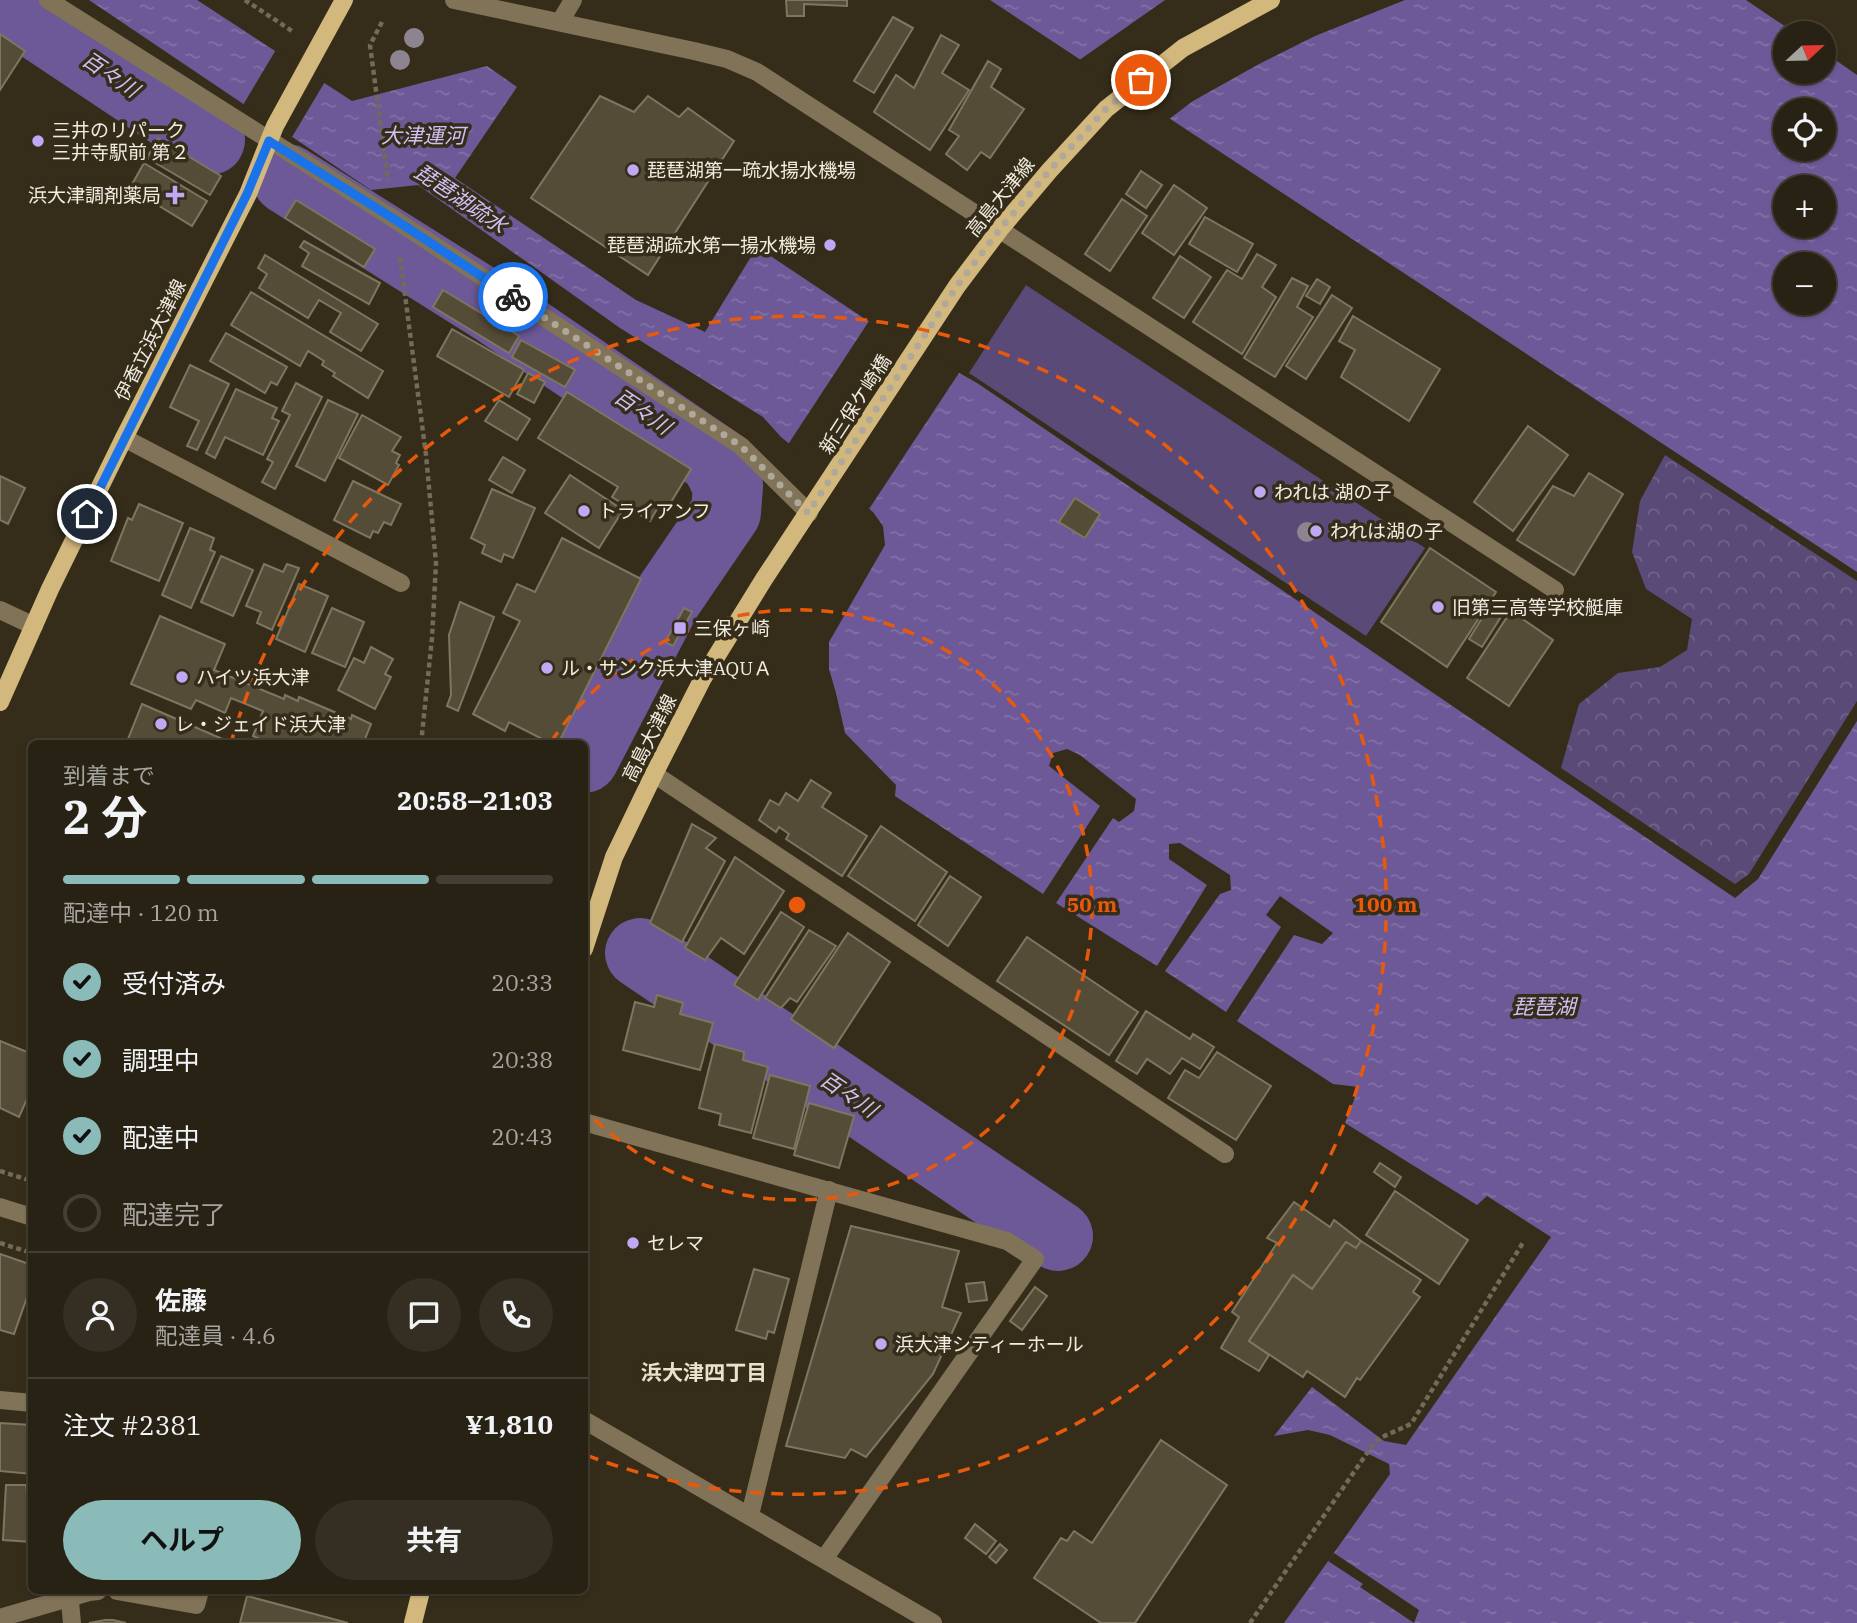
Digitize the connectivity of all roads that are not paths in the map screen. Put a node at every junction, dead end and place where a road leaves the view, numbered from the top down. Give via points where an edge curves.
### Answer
1 (48, 0) edge
2 (344, 0) edge
3 (454, 0) edge
4 (573, 0) edge
5 (1271, 0) edge
6 (560, 22) junction
7 (272, 133) junction
8 (1000, 229) junction
9 (921, 342) joint
10 (124, 438) junction
11 (824, 489) joint
12 (808, 513) junction
13 (401, 583) dead end
14 (1555, 590) dead end
15 (0, 610) edge
16 (34, 626) junction
17 (0, 702) edge
18 (654, 774) junction
19 (588, 937) edge
20 (588, 1123) edge
21 (1225, 1154) dead end
22 (829, 1190) junction
23 (0, 1207) edge
24 (28, 1216) edge
25 (0, 1400) edge
26 (28, 1403) edge
27 (588, 1422) edge
28 (750, 1515) junction
29 (824, 1559) junction
30 (69, 1594) edge
31 (134, 1594) edge
32 (199, 1594) edge
33 (420, 1594) edge
34 (0, 1618) edge
35 (72, 1623) edge
36 (413, 1623) edge
37 (933, 1623) edge

1 - 7 street
2 - 7 main road, 伊香立浜大津線
3 - 6 street
4 - 6 street
5 - 8 main road, 高島大津線 via 1183,48 1126,92
6 - 8 street via 695,51 757,72
7 - 10 main road, 伊香立浜大津線 via 247,194
7 - 12 street via 394,219 741,446
8 - 9 main road, 高島大津線
8 - 14 street
9 - 11 main road, 新三保ケ崎橋
10 - 13 street
10 - 16 main road, 伊香立浜大津線
11 - 12 main road, 高島大津線
12 - 18 main road, 高島大津線 via 703,678
15 - 16 street
16 - 17 main road, 伊香立浜大津線
18 - 19 main road, 高島大津線 via 614,857
18 - 21 street
20 - 22 street
22 - 28 street
22 - 29 street via 1007,1241 1035,1259
23 - 24 street
25 - 26 street
27 - 28 street
28 - 29 street
29 - 37 street
30 - 34 street
30 - 35 street
31 - 32 street via 196,1605
33 - 36 main road

